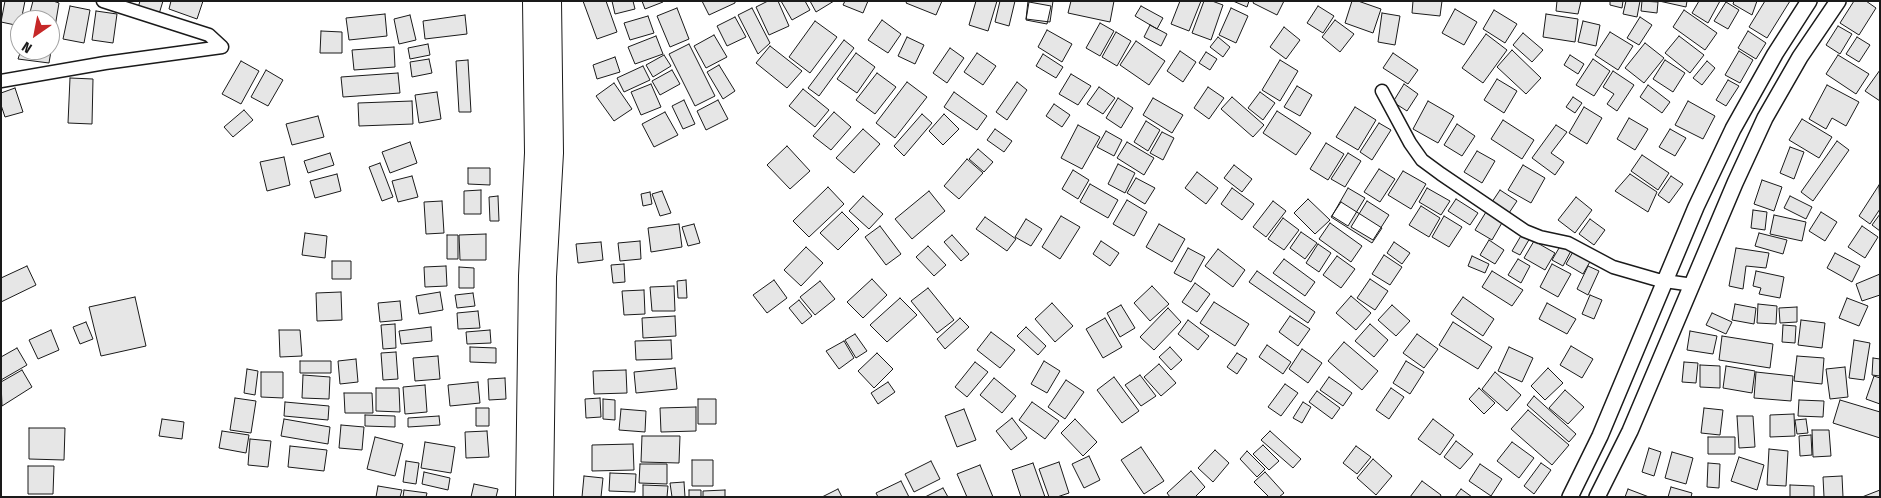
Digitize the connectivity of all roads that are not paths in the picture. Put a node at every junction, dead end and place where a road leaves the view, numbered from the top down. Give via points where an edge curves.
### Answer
1 (103, 1) edge
2 (533, 1) edge
3 (551, 1) edge
4 (1809, 1) edge
5 (1838, 1) edge
6 (1, 81) edge
7 (1382, 91) dead end
8 (1664, 281) junction
9 (1693, 285) junction
10 (526, 497) edge
11 (543, 497) edge
12 (1570, 497) edge
13 (1597, 497) edge

1 - 6 street via 209,35 222,46
2 - 10 main road via 535,152 529,276
3 - 11 main road via 553,153 546,277
4 - 8 street via 1774,54 1733,129
5 - 9 street via 1800,57 1765,118
7 - 8 street via 1422,160 1493,210 1525,231 1568,243 1612,267
8 - 9 street
8 - 12 street via 1600,436
9 - 13 street via 1630,431

